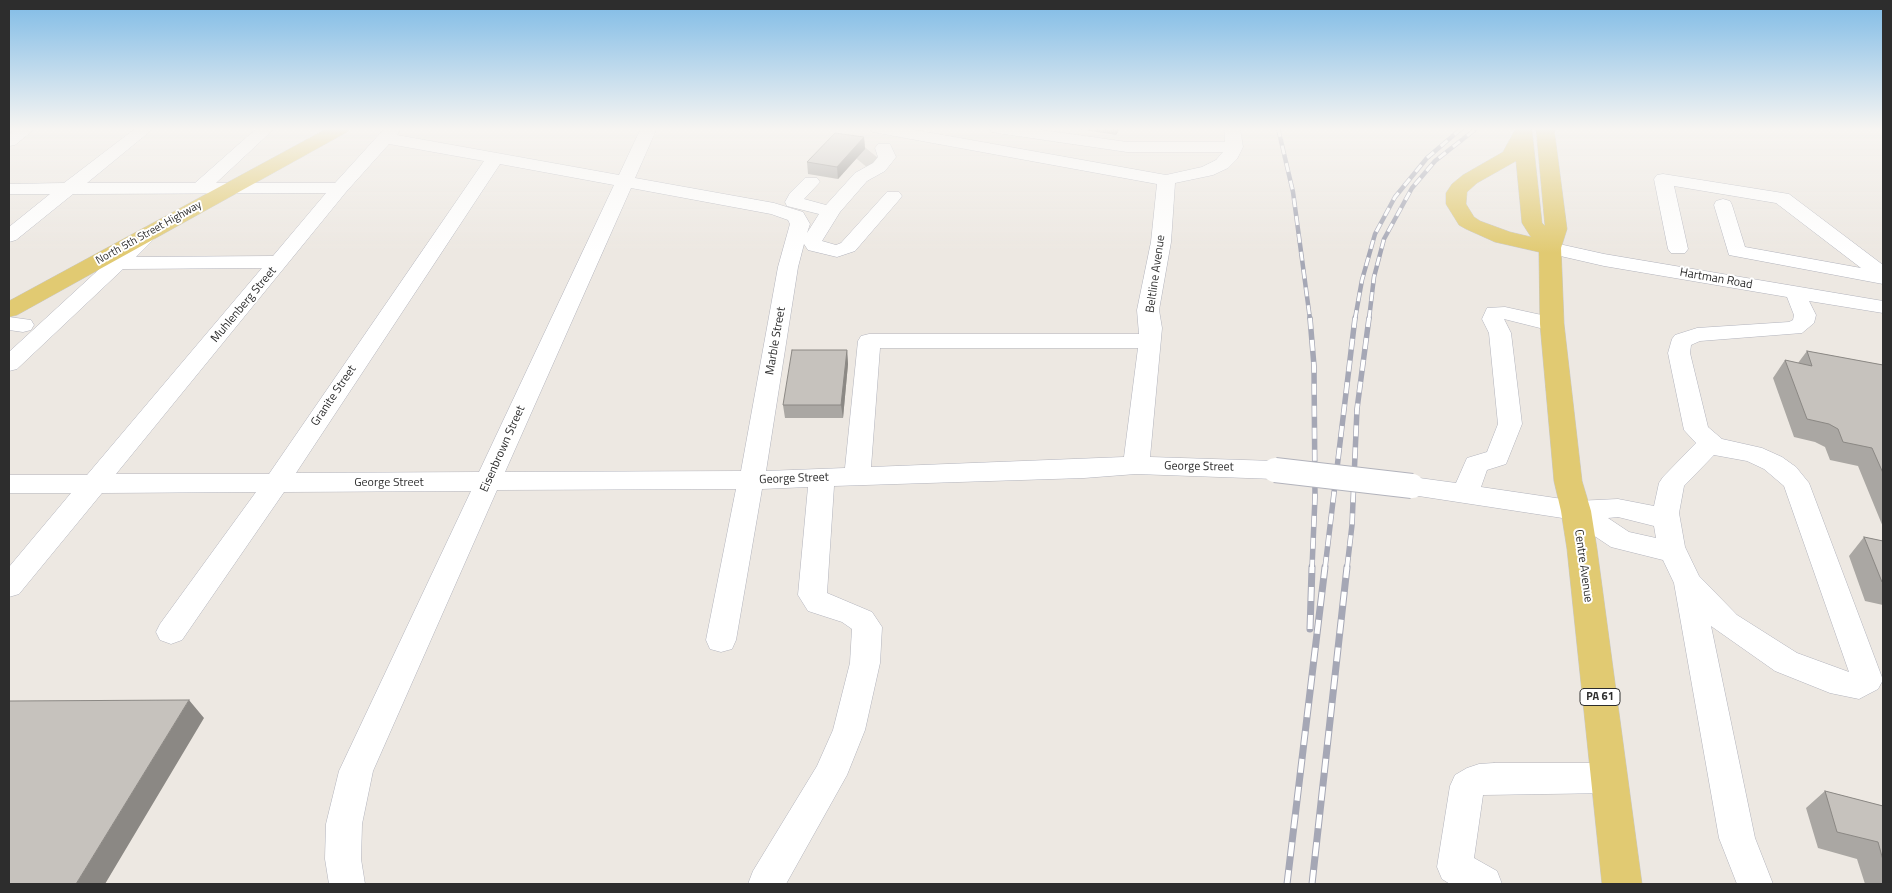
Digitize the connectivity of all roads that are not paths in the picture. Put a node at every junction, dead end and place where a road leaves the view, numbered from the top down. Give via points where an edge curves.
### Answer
1 (93, 170) edge
2 (218, 170) edge
3 (236, 170) edge
4 (265, 170) edge
5 (356, 170) edge
6 (487, 170) edge
7 (556, 170) edge
8 (631, 170) edge
9 (863, 170) tunnel mouth
10 (1112, 170) edge
11 (1209, 170) edge
12 (1487, 170) edge
13 (1526, 170) edge
14 (1550, 170) edge
15 (1166, 180) junction
16 (811, 182) dead end
17 (625, 183) junction
18 (340, 188) junction
19 (9, 189) edge
20 (68, 189) junction
21 (198, 190) junction
22 (228, 190) junction
23 (893, 196) dead end
24 (1667, 196) junction
25 (1723, 205) junction
26 (831, 211) junction
27 (1812, 220) junction
28 (151, 232) junction
29 (9, 236) edge
30 (1550, 248) junction
31 (1678, 249) dead end
32 (286, 254) junction
33 (125, 256) junction
34 (1883, 276) edge
35 (9, 291) edge
36 (1795, 292) junction
37 (1883, 307) edge
38 (13, 320) edge
39 (1552, 324) junction
40 (1150, 342) junction
41 (9, 364) edge
42 (1714, 446) junction
43 (1136, 466) junction
44 (858, 477) junction
45 (822, 478) junction
46 (752, 480) junction
47 (488, 482) junction
48 (276, 483) junction
49 (9, 484) edge
50 (96, 484) junction
51 (1465, 494) junction
52 (1576, 511) junction
53 (1667, 519) junction
54 (1673, 552) junction
55 (1688, 584) junction
56 (9, 586) edge
57 (171, 632) dead end
58 (721, 640) dead end
59 (1610, 778) junction
60 (347, 884) edge
61 (766, 884) edge
62 (1484, 884) edge
63 (1622, 884) edge
64 (1754, 884) edge

1 - 20 street
2 - 21 street
3 - 21 main road, North 5th Street Highway
4 - 22 main road, North 5th Street Highway
5 - 18 street, Muhlenberg Street
6 - 48 street, Granite Street
7 - 17 street, Marble Street
8 - 17 street, Eisenbrown Street
9 - 26 street
10 - 15 street
11 - 15 street
12 - 30 main road via 1470,179 1456,193 1456,204 1466,221 1503,237
13 - 30 main road via 1532,223
14 - 30 main road, Centre Avenue / PA 61 via 1556,229
15 - 40 street, Beltline Avenue via 1161,242 1148,310
16 - 26 street via 794,202
17 - 46 street, Marble Street via 774,209 796,216 800,224 788,267
17 - 47 street, Eisenbrown Street
18 - 22 street
18 - 32 street, Muhlenberg Street
19 - 20 street
20 - 21 street
20 - 29 street
21 - 22 street
21 - 35 main road, North 5th Street Highway
22 - 28 main road, North 5th Street Highway
23 - 26 street via 854,242 837,251 819,248 812,241
24 - 25 street
24 - 27 street via 1663,179 1782,198
24 - 31 street
25 - 27 street
25 - 34 street via 1736,251
27 - 34 street
28 - 33 street
28 - 38 main road, North 5th Street Highway
30 - 36 street, Hartman Road
30 - 39 main road, Centre Avenue / PA 61
32 - 33 street
32 - 50 street, Muhlenberg Street
33 - 41 street
36 - 37 street, Hartman Road
36 - 42 street via 1805,315 1803,323 1794,328 1697,335 1680,344 1679,353 1696,430
39 - 51 street via 1495,313 1493,319 1500,333 1510,424 1497,458 1476,464
39 - 52 main road, Centre Avenue / PA 61 via 1568,481
40 - 43 street, Beltline Avenue
40 - 44 street via 869,341
42 - 53 street via 1693,459 1672,483
42 - 55 street via 1753,454 1773,463 1796,483 1867,680 1859,686 1848,685 1786,662 1727,623
43 - 44 street, George Street
43 - 51 street, George Street, bridge via 1275,470
44 - 45 street, George Street
45 - 46 street, George Street
45 - 61 street via 812,595 818,603 862,620 867,627 865,663 849,730 830,775
46 - 47 street, George Street
46 - 58 street, Marble Street
47 - 48 street, George Street
47 - 60 street, Eisenbrown Street via 356,771 344,824 343,859
48 - 50 street, George Street
48 - 57 street, Granite Street
49 - 50 street, George Street
50 - 56 street, Muhlenberg Street
51 - 52 street, George Street
52 - 53 street via 1618,508
52 - 54 street via 1622,540
52 - 59 main road, Centre Avenue / PA 61
53 - 54 street
54 - 55 street
55 - 64 street via 1737,838
59 - 62 street via 1494,778 1479,779 1468,786 1454,868
59 - 63 main road, Centre Avenue / PA 61

